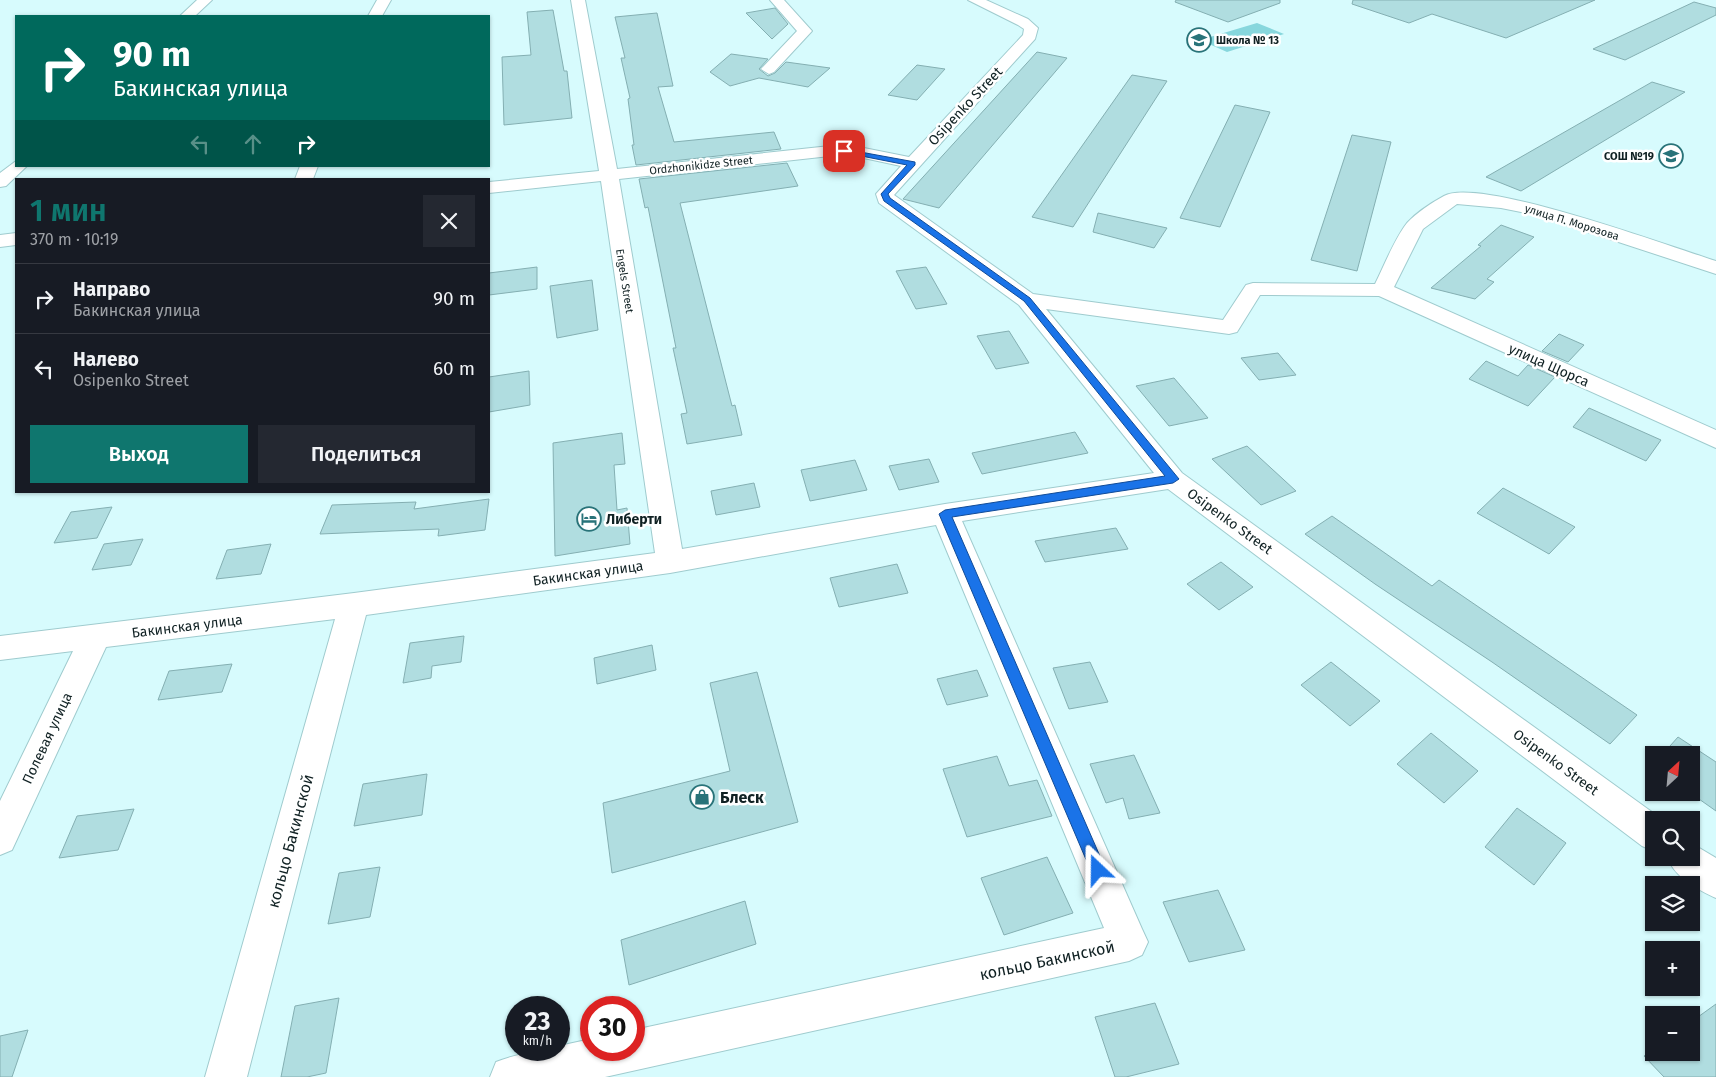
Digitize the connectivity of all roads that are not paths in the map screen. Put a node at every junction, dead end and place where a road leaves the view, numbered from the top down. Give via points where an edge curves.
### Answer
1 (205, 0) edge
2 (384, 0) edge
3 (578, 0) edge
4 (777, 0) edge
5 (975, 0) edge
6 (188, 15) edge
7 (376, 15) edge
8 (769, 69) dead end
9 (912, 164) junction
10 (17, 167) edge
11 (609, 174) junction
12 (0, 182) edge
13 (490, 188) edge
14 (15, 239) edge
15 (0, 241) edge
16 (1716, 268) edge
17 (1382, 290) junction
18 (1027, 300) junction
19 (1716, 440) edge
20 (1173, 479) junction
21 (945, 514) junction
22 (670, 562) junction
23 (354, 605) junction
24 (95, 638) junction
25 (0, 648) edge
26 (1645, 827) edge
27 (0, 838) edge
28 (1697, 866) edge
29 (1716, 880) edge
30 (226, 1077) edge
31 (511, 1077) edge

1 - 6 street
2 - 7 street
3 - 11 street, Engels Street
4 - 8 street via 805,31
5 - 9 street, Osipenko Street via 1023,22 1031,28 1030,36
9 - 11 street, Ordzhonikidze Street via 859,152 830,151
9 - 18 street, Osipenko Street via 884,194 886,199
10 - 12 street
11 - 13 street, Ordzhonikidze Street
11 - 22 street, Engels Street
14 - 15 street
16 - 17 street, улица П. Морозова via 1541,211 1501,202 1452,199 1415,226
17 - 18 street via 1253,289 1229,327
17 - 19 street, улица Щорса
18 - 20 street, Osipenko Street
20 - 21 street, Бакинская улица
20 - 26 street, Osipenko Street
21 - 22 street, Бакинская улица
21 - 31 street, кольцо Бакинской via 1129,942
22 - 23 street, Бакинская улица
23 - 24 street, Бакинская улица
23 - 30 street, кольцо Бакинской
24 - 25 street, Бакинская улица
24 - 27 street, Полевая улица
28 - 29 street

